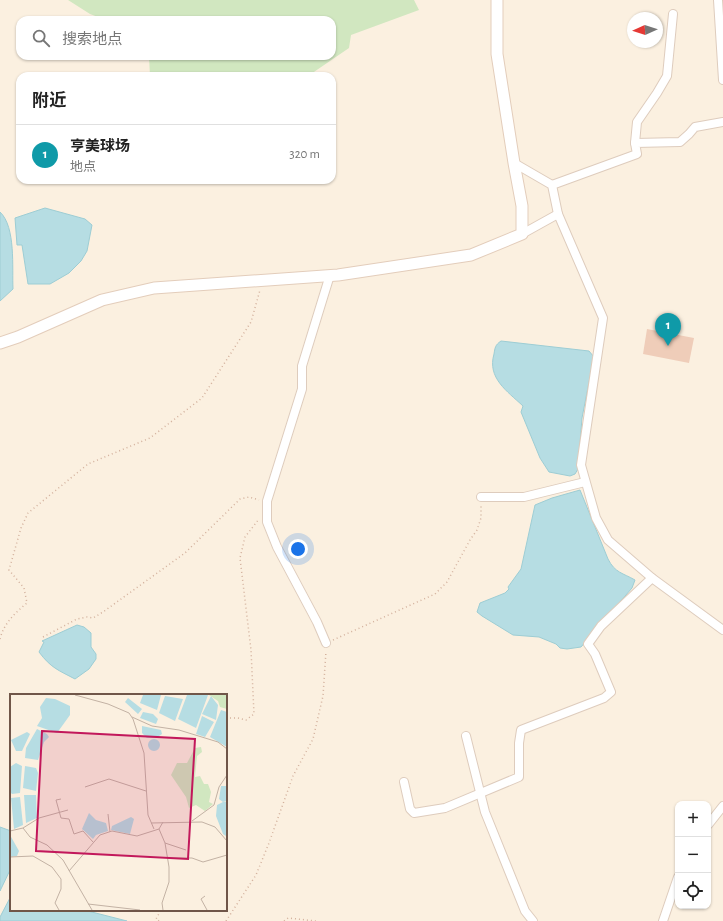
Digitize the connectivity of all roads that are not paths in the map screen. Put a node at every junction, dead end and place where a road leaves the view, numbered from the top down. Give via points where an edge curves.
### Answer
1 (497, 0) edge
2 (718, 0) edge
3 (673, 14) dead end
4 (723, 80) edge
5 (723, 122) edge
6 (635, 143) junction
7 (514, 163) junction
8 (552, 185) junction
9 (558, 214) junction
10 (522, 234) junction
11 (330, 275) junction
12 (0, 343) edge
13 (585, 482) junction
14 (481, 497) road end
15 (652, 578) junction
16 (723, 630) edge
17 (326, 643) road end
18 (466, 736) dead end
19 (404, 782) dead end
20 (480, 793) junction
21 (723, 806) edge
22 (711, 821) edge
23 (675, 885) edge
24 (532, 921) edge
25 (662, 921) edge

1 - 7 street via 497,54
2 - 4 street
3 - 6 street via 667,76 637,122
5 - 6 street via 695,126 680,142
6 - 8 street via 637,154
7 - 8 street
7 - 10 street via 522,206
8 - 9 street
9 - 10 street
9 - 13 street via 603,318 581,465
10 - 11 street via 471,256
11 - 12 street via 154,288 102,300
11 - 17 street via 302,366 302,390 267,505 267,522
13 - 14 street via 524,497
13 - 15 street via 596,518 608,540
15 - 16 street
15 - 20 street via 601,626 588,644 611,692 604,698 521,730 519,777
18 - 20 street
19 - 20 street via 410,809 414,813 444,808
20 - 24 street via 485,812 522,904
21 - 22 street
23 - 25 street

